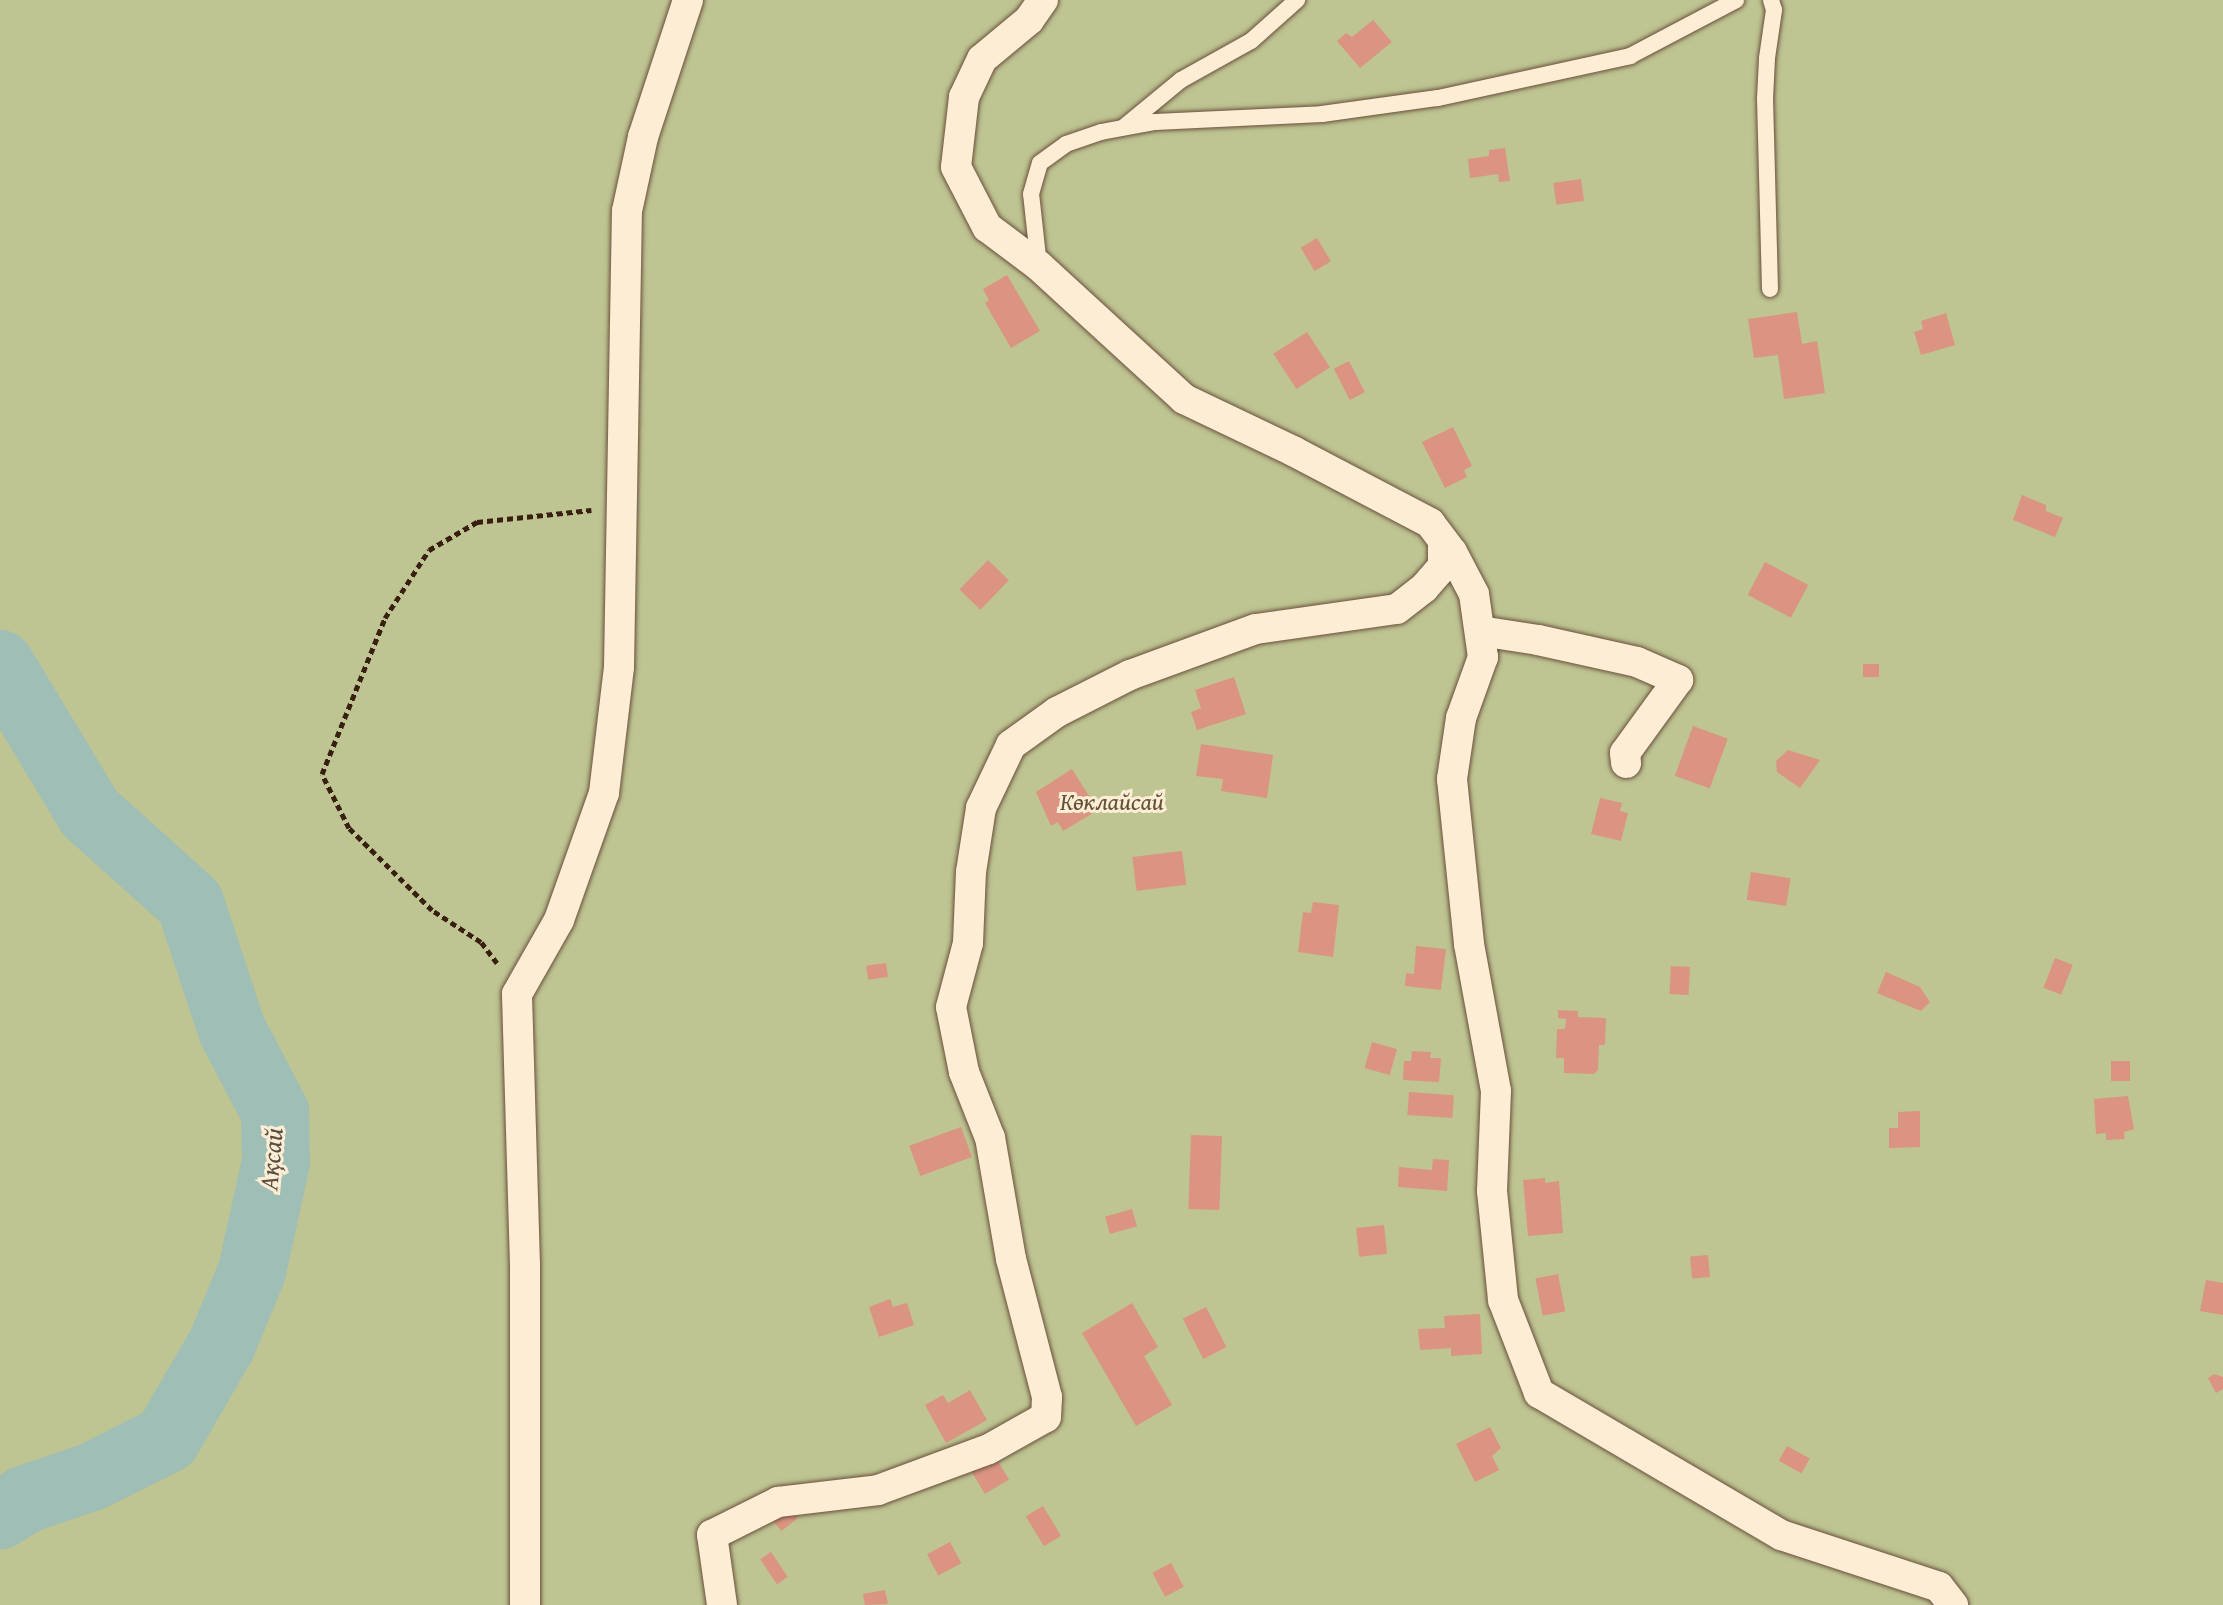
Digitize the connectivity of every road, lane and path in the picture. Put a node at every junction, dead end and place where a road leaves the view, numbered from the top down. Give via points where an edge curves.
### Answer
1 (688, 0) edge
2 (1043, 0) edge
3 (1297, 0) edge
4 (1736, 0) edge
5 (1771, 0) edge
6 (1123, 128) junction
7 (1039, 266) junction
8 (1770, 289) dead end
9 (620, 507) junction
10 (1443, 541) junction
11 (1480, 631) junction
12 (1626, 763) dead end
13 (517, 994) junction
14 (525, 1605) edge
15 (722, 1605) edge
16 (1953, 1605) edge

1 - 9 street via 643,137 627,211
2 - 7 street via 1029,20 982,59 964,97 956,167 987,227
3 - 6 lane via 1251,41 1181,80
4 - 6 lane via 1630,56 1438,98 1322,114
5 - 8 lane via 1765,99
6 - 7 lane via 1066,144 1040,163 1031,194
7 - 10 street via 1184,399 1430,523
9 - 13 street via 619,667 604,793 559,920
9 - 13 path via 477,522 429,550 385,618 322,774 349,828 432,910 481,942
10 - 11 street via 1474,594
10 - 15 street via 1443,566 1397,609 1256,629 1130,675 1057,712 1011,745 981,808 968,943 951,1007 964,1072 990,1138 1011,1259 1047,1397 1046,1417 989,1449 878,1490 778,1502 712,1535
11 - 12 street via 1637,662 1678,680 1625,753
11 - 16 street via 1483,657 1461,718 1452,779 1469,944 1496,1091 1492,1191 1503,1300 1539,1393 1781,1535 1939,1587
13 - 14 street via 525,1265

